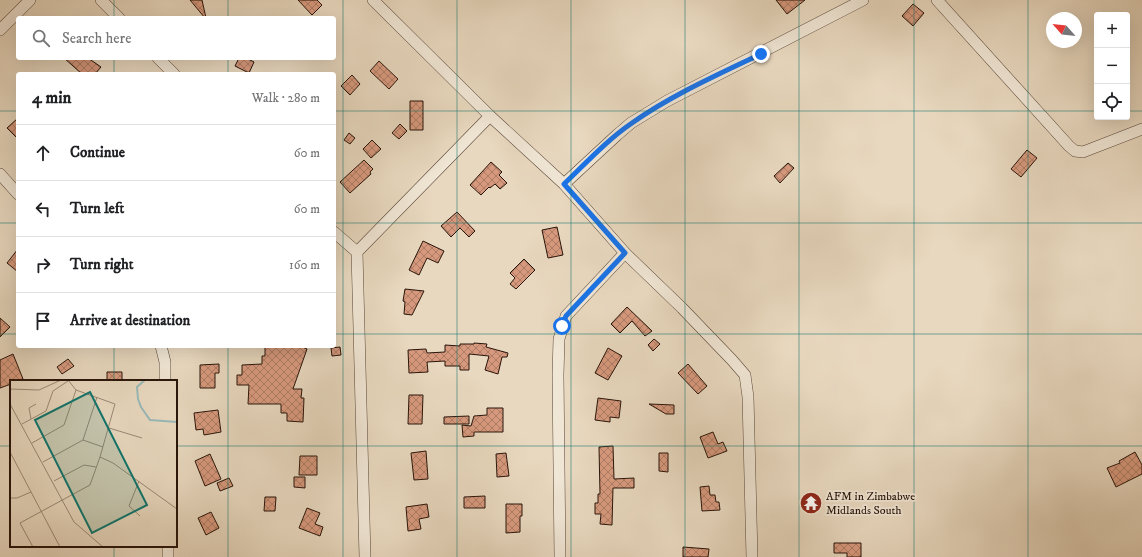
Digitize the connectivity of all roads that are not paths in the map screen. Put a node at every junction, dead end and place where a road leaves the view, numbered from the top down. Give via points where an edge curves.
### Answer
1 (30, 0) edge
2 (101, 0) edge
3 (373, 0) edge
4 (864, 0) edge
5 (937, 0) edge
6 (117, 16) edge
7 (0, 30) edge
8 (160, 60) edge
9 (172, 72) edge
10 (490, 116) junction
11 (1142, 129) edge
12 (0, 174) edge
13 (564, 184) junction
14 (16, 192) edge
15 (336, 234) edge
16 (357, 252) junction
17 (625, 253) junction
18 (162, 348) edge
19 (165, 380) edge
20 (365, 557) edge
21 (560, 557) edge
22 (752, 557) edge

1 - 7 street
2 - 6 street
3 - 10 street
4 - 13 street via 667,101 631,123
5 - 11 street via 1076,151 1083,152
8 - 9 street
10 - 13 street
10 - 16 street
12 - 14 street
13 - 17 street
15 - 16 street
16 - 20 street
17 - 21 street via 566,316 559,339
17 - 22 street via 682,308 745,375 748,397
18 - 19 street

